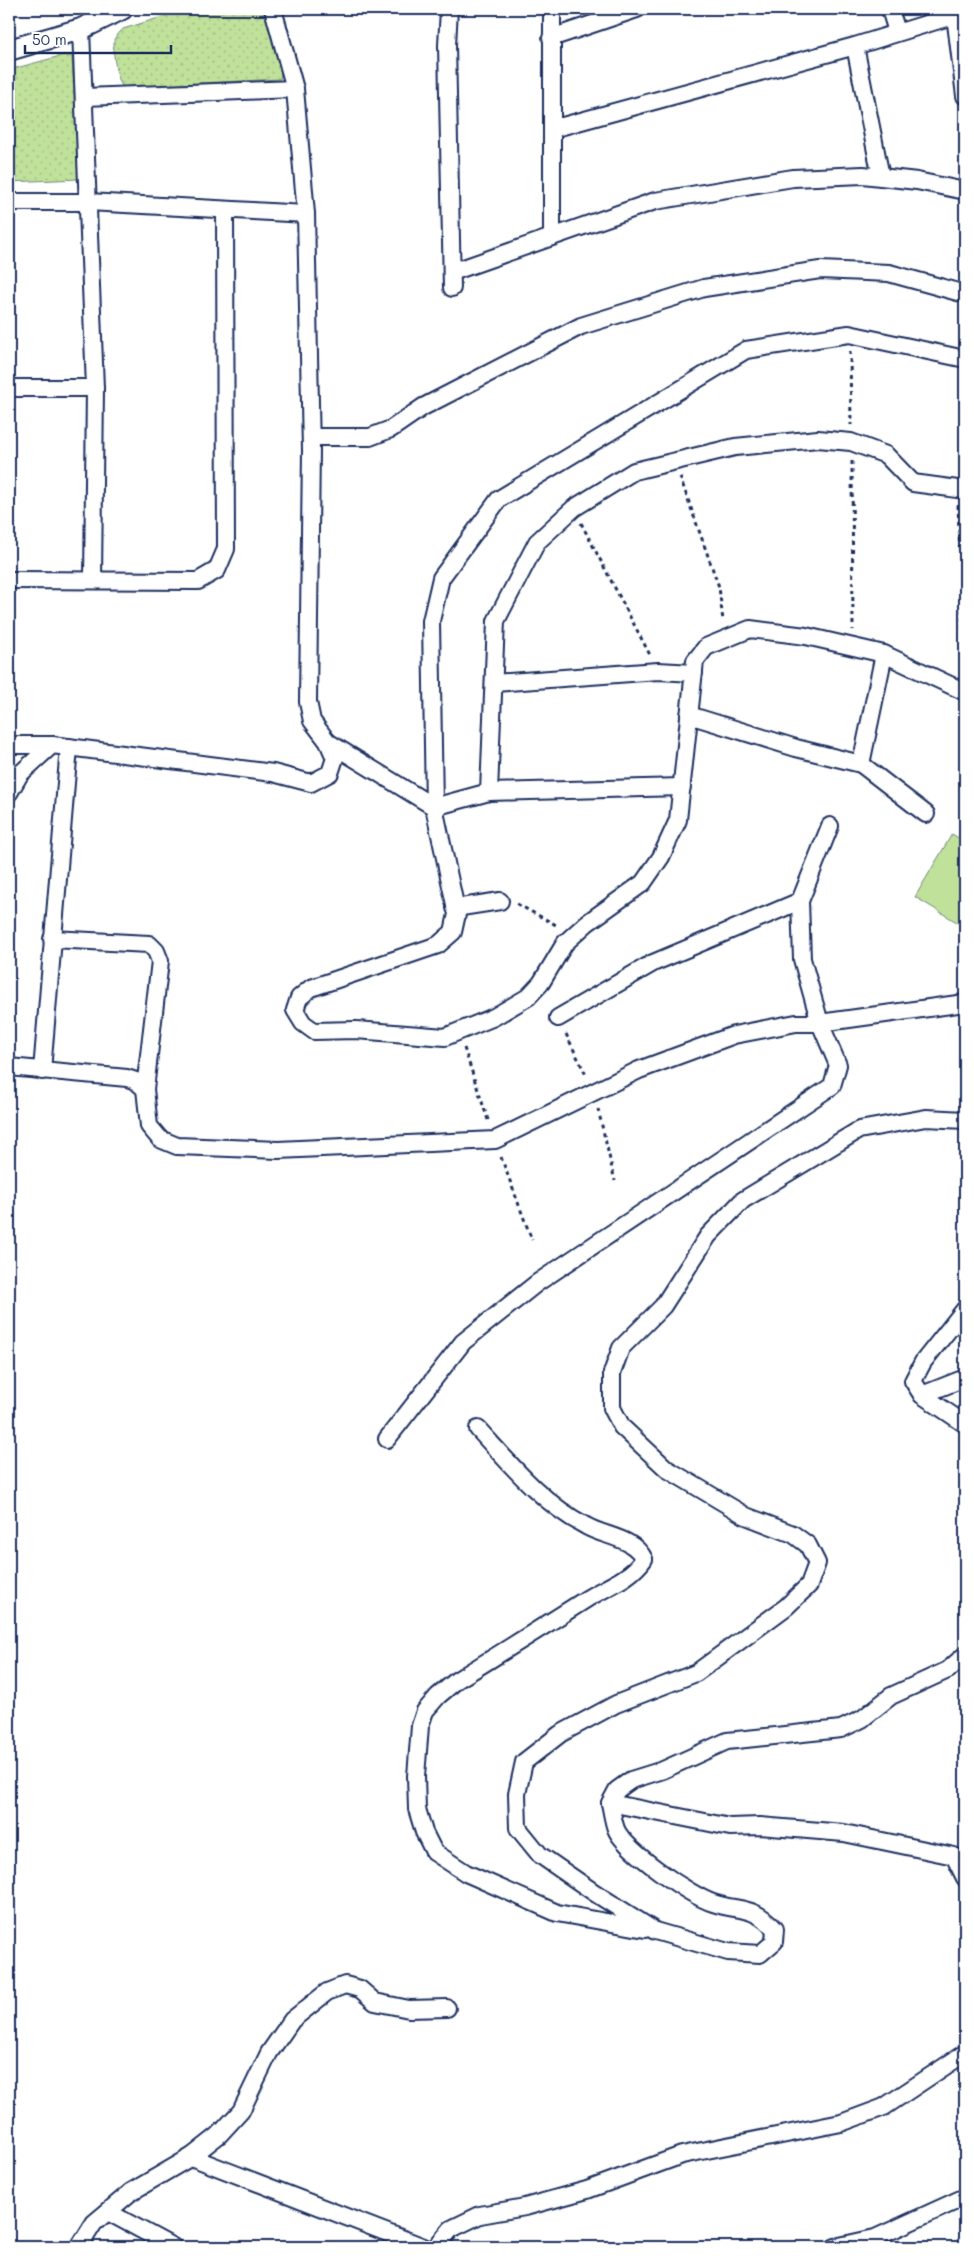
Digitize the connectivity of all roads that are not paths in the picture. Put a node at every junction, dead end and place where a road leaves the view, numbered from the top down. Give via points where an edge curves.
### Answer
1 (122, 9) edge
2 (273, 9) edge
3 (449, 9) edge
4 (552, 9) edge
5 (637, 9) edge
6 (890, 9) edge
7 (960, 14) edge
8 (81, 28) junction
9 (897, 32) junction
10 (551, 38) junction
11 (855, 46) junction
12 (9, 50) edge
13 (295, 89) junction
14 (965, 96) edge
15 (84, 97) junction
16 (552, 129) junction
17 (881, 177) junction
18 (965, 191) edge
19 (9, 202) edge
20 (88, 202) junction
21 (225, 210) junction
22 (306, 214) junction
23 (552, 237) junction
24 (965, 294) edge
25 (965, 358) edge
26 (9, 388) edge
27 (95, 388) junction
28 (311, 438) junction
29 (962, 491) edge
30 (9, 580) edge
31 (93, 580) junction
32 (884, 654) junction
33 (694, 672) junction
34 (494, 683) junction
35 (965, 692) edge
36 (689, 716) junction
37 (328, 742) junction
38 (9, 745) edge
39 (52, 745) junction
40 (69, 747) junction
41 (861, 764) junction
42 (682, 787) junction
43 (489, 792) junction
44 (9, 793) edge
45 (434, 807) junction
46 (926, 814) dead end
47 (830, 826) dead end
48 (500, 901) road end
49 (800, 901) junction
50 (455, 908) junction
51 (52, 939) junction
52 (965, 1003) edge
53 (558, 1018) dead end
54 (820, 1023) junction
55 (9, 1066) edge
56 (42, 1071) junction
57 (145, 1089) junction
58 (965, 1120) edge
59 (965, 1309) edge
60 (965, 1378) edge
61 (922, 1395) junction
62 (965, 1424) edge
63 (478, 1429) dead end
64 (387, 1439) dead end
65 (965, 1655) edge
66 (610, 1803) junction
67 (960, 1852) edge
68 (965, 1878) edge
69 (655, 1931) junction
70 (447, 2008) dead end
71 (965, 2052) edge
72 (191, 2157) junction
73 (965, 2197) edge
74 (108, 2212) junction
75 (876, 2243) edge
76 (79, 2247) edge
77 (173, 2247) edge
78 (424, 2247) edge
79 (436, 2247) edge
80 (835, 2247) edge

1 - 8 street
2 - 13 street
3 - 23 street via 452,280
4 - 10 street
5 - 10 street
6 - 9 street
7 - 9 street
7 - 14 street
8 - 12 street
8 - 15 street
9 - 11 street
10 - 16 street
11 - 16 street
11 - 17 street
13 - 15 street
13 - 22 street
15 - 20 street
16 - 23 street
17 - 18 street
17 - 23 street via 793,178 654,201
19 - 20 street
20 - 21 street
20 - 27 street
21 - 22 street
21 - 31 street via 226,548 217,570 198,581
22 - 28 street
24 - 28 street via 889,273 820,270 704,288 581,326 423,407 391,429 370,437
25 - 45 street via 849,334 746,350 499,499 441,578 431,622
26 - 27 street
27 - 31 street
28 - 37 street via 308,702 312,721
29 - 34 street via 913,483 886,455 852,442 818,439 736,447 634,471 574,508 537,542 496,621
30 - 31 street
32 - 33 street via 806,636 750,629 706,646 695,661
32 - 35 street
32 - 41 street
33 - 34 street via 658,671
33 - 36 street
34 - 43 street
36 - 41 street
36 - 42 street
37 - 40 street via 335,758 330,773 311,783 273,773
37 - 45 street
38 - 39 street
39 - 40 street
39 - 44 street via 20,774
40 - 51 street
41 - 46 street
42 - 43 street
42 - 50 street via 678,820 661,857 643,883 565,943 541,983 528,997 494,1017 445,1037 356,1030 314,1031 303,1023 295,1010 299,998 311,988 438,945 453,932
43 - 45 street
45 - 50 street
47 - 49 street
48 - 50 street
49 - 53 street via 653,963
49 - 54 street via 802,959
51 - 56 street
51 - 57 street via 149,944 156,951 160,960
52 - 54 street
54 - 57 street via 796,1023 734,1035 639,1070 495,1140 278,1150 177,1146 160,1139 149,1126
54 - 64 street via 838,1065 832,1086 537,1283 464,1342
55 - 56 street
56 - 57 street via 127,1078
58 - 69 street via 926,1118 859,1130 742,1200 708,1236 663,1306 621,1348 612,1373 612,1408 622,1426 667,1469 746,1516 793,1534 808,1545 817,1564 809,1585 786,1607 696,1673 616,1704 560,1734 524,1762 518,1794 518,1828 540,1855
59 - 61 street via 923,1362 913,1381
60 - 61 street
61 - 62 street
63 - 69 street via 560,1511 586,1527 633,1544 644,1559 628,1576 457,1680 425,1711 420,1726 416,1776 417,1809 424,1832 434,1852 466,1873 557,1913
65 - 66 street via 948,1670 890,1696 862,1719 841,1729 727,1741 663,1770 631,1780 617,1790
66 - 67 street via 730,1827 760,1826 844,1833
66 - 69 street via 616,1831 645,1861 680,1886 712,1903 752,1911 775,1929 774,1942 760,1954 728,1952
67 - 68 street
70 - 72 street via 409,2009 375,2002 360,1989 344,1985 327,1992 292,2020 270,2053 241,2111 219,2135
71 - 79 street via 884,2106 841,2123 682,2155 587,2190 480,2215 451,2229
72 - 74 street via 131,2192
72 - 78 street
73 - 75 street
74 - 76 street via 94,2223
74 - 77 street
75 - 80 street

